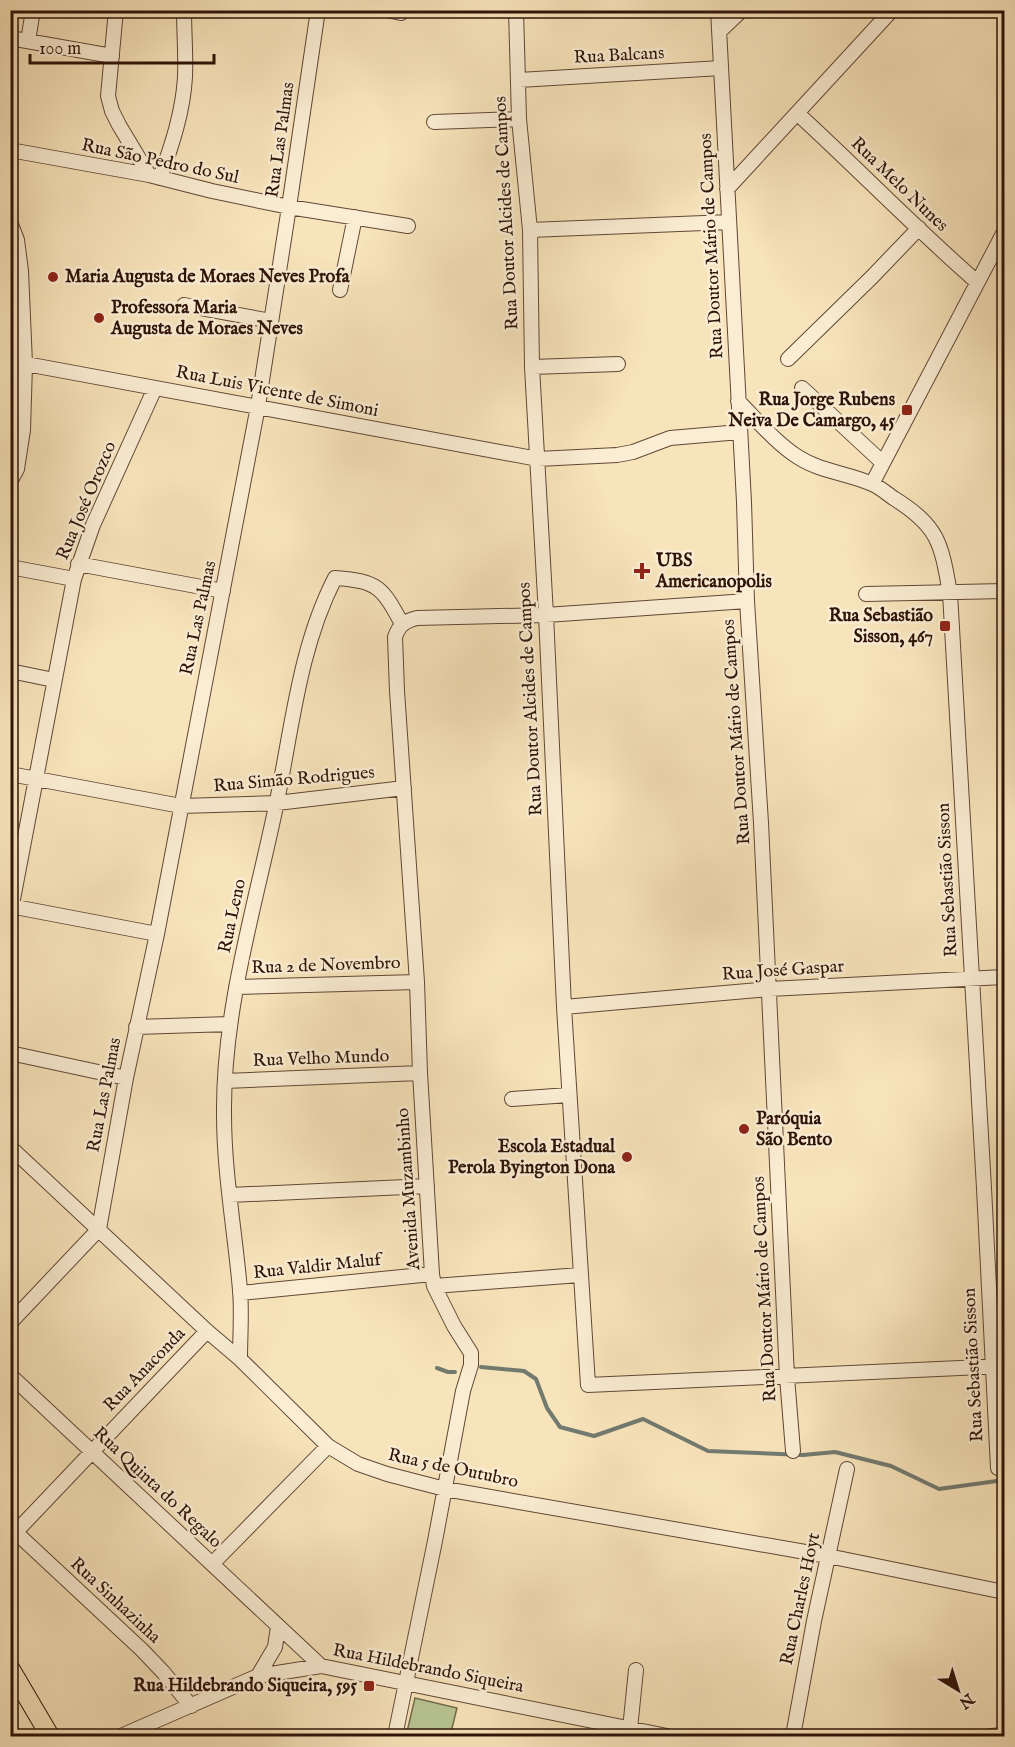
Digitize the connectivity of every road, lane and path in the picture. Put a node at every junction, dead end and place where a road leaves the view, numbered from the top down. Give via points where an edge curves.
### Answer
1 (33, 10) edge
2 (116, 10) edge
3 (184, 10) edge
4 (318, 10) edge
5 (387, 10) edge
6 (516, 10) edge
7 (718, 10) edge
8 (742, 10) edge
9 (892, 10) edge
10 (402, 13) dead end
11 (720, 31) junction
12 (10, 38) edge
13 (28, 41) junction
14 (112, 56) junction
15 (721, 68) junction
16 (519, 80) junction
17 (797, 113) junction
18 (519, 119) junction
19 (434, 122) dead end
20 (10, 150) edge
21 (154, 176) junction
22 (727, 189) junction
23 (289, 207) junction
24 (356, 217) junction
25 (10, 222) edge
26 (729, 222) junction
27 (408, 226) dead end
28 (919, 228) junction
29 (530, 230) junction
30 (1005, 232) edge
31 (977, 282) junction
32 (340, 290) dead end
33 (184, 305) dead end
34 (271, 321) junction
35 (788, 359) dead end
36 (10, 361) edge
37 (25, 364) junction
38 (618, 364) dead end
39 (532, 367) junction
40 (155, 388) junction
41 (802, 388) dead end
42 (738, 401) junction
43 (258, 406) junction
44 (740, 432) junction
45 (538, 459) junction
46 (883, 463) junction
47 (10, 482) edge
48 (872, 484) junction
49 (78, 564) junction
50 (10, 567) edge
51 (74, 579) junction
52 (223, 591) junction
53 (1005, 591) edge
54 (950, 593) junction
55 (866, 594) dead end
56 (747, 601) junction
57 (546, 615) junction
58 (402, 624) junction
59 (10, 671) edge
60 (54, 680) junction
61 (10, 774) edge
62 (35, 778) junction
63 (404, 788) junction
64 (277, 803) junction
65 (181, 806) junction
66 (11, 909) edge
67 (157, 934) junction
68 (1005, 977) edge
69 (971, 979) junction
70 (417, 982) junction
71 (236, 987) junction
72 (769, 989) junction
73 (564, 1007) junction
74 (230, 1024) junction
75 (136, 1027) junction
76 (10, 1053) edge
77 (420, 1073) junction
78 (126, 1078) junction
79 (225, 1081) junction
80 (569, 1095) junction
81 (512, 1099) dead end
82 (10, 1147) edge
83 (427, 1186) junction
84 (230, 1195) junction
85 (99, 1229) junction
86 (580, 1275) junction
87 (433, 1280) junction
88 (240, 1293) junction
89 (10, 1323) edge
90 (207, 1330) junction
91 (240, 1359) junction
92 (998, 1366) edge
93 (10, 1375) edge
94 (787, 1377) junction
95 (328, 1446) junction
96 (793, 1451) dead end
97 (92, 1452) junction
98 (998, 1468) dead end
99 (847, 1469) dead end
100 (446, 1489) junction
101 (12, 1532) edge
102 (828, 1556) junction
103 (212, 1564) junction
104 (1005, 1592) edge
105 (278, 1627) junction
106 (321, 1666) junction
107 (10, 1668) edge
108 (636, 1670) dead end
109 (258, 1676) junction
110 (405, 1683) junction
111 (191, 1706) junction
112 (630, 1729) junction
113 (151, 1730) edge
114 (1005, 1735) edge
115 (123, 1736) edge
116 (50, 1737) edge
117 (394, 1737) edge
118 (667, 1737) edge
119 (793, 1737) edge
120 (991, 1737) edge

1 - 13 street
2 - 14 street
3 - 21 street via 185,78 181,109 171,149
4 - 23 street, Rua Las Palmas
5 - 10 street
6 - 16 street, Rua Doutor Alcides de Campos
7 - 11 street, Rua Doutor Mário de Campos
8 - 11 street
9 - 17 street
11 - 15 street, Rua Doutor Mário de Campos
12 - 13 street
13 - 14 street
14 - 21 street via 108,96 112,111
15 - 16 street, Rua Balcans
15 - 22 street, Rua Doutor Mário de Campos
16 - 18 street, Rua Doutor Alcides de Campos
17 - 22 street
17 - 28 street, Rua Melo Nunes
18 - 19 street
18 - 29 street, Rua Doutor Alcides de Campos
20 - 21 street, Rua São Pedro do Sul
21 - 23 street, Rua São Pedro do Sul
22 - 26 street, Rua Doutor Mário de Campos
23 - 24 street, Rua São Pedro do Sul
23 - 34 street, Rua Las Palmas
24 - 27 street, Rua São Pedro do Sul
24 - 32 street
25 - 37 street via 21,272
26 - 29 street
26 - 42 street, Rua Doutor Mário de Campos
28 - 31 street, Rua Melo Nunes
28 - 35 street
29 - 39 street, Rua Doutor Alcides de Campos
30 - 31 street
31 - 46 street
33 - 34 street
34 - 43 street, Rua Las Palmas
36 - 37 street, Rua Luis Vicente de Simoni
37 - 40 street, Rua Luis Vicente de Simoni
37 - 47 street via 23,430 17,470
38 - 39 street
39 - 45 street, Rua Doutor Alcides de Campos
40 - 43 street, Rua Luis Vicente de Simoni
40 - 49 street, Rua José Orozco
41 - 46 street
42 - 44 street, Rua Doutor Mário de Campos
42 - 48 street, Rua Sebastião Sisson via 798,457
43 - 45 street, Rua Luis Vicente de Simoni
43 - 52 street, Rua Las Palmas
44 - 45 street, Rua Luis Vicente de Simoni via 670,438 633,452
44 - 56 street, Rua Doutor Mário de Campos
45 - 57 street, Rua Doutor Alcides de Campos
46 - 48 street
48 - 54 street, Rua Sebastião Sisson via 930,526 945,564
49 - 51 street, Rua José Orozco
49 - 52 street
50 - 51 street
51 - 60 street, Rua José Orozco
52 - 65 street, Rua Las Palmas
53 - 54 street
54 - 55 street
54 - 69 street, Rua Sebastião Sisson
56 - 57 street
56 - 72 street, Rua Doutor Mário de Campos
57 - 58 street via 417,618
57 - 73 street, Rua Doutor Alcides de Campos
58 - 63 street, Avenida Muzambinho via 395,638
58 - 64 street, Rua Leno via 375,586 362,580 336,578 312,635 293,711
59 - 60 street
60 - 62 street, Rua José Orozco
61 - 62 street, Rua Simão Rodrigues
62 - 65 street, Rua Simão Rodrigues
62 - 66 street, Rua José Orozco
63 - 64 street, Rua Simão Rodrigues
63 - 70 street, Avenida Muzambinho
64 - 65 street, Rua Simão Rodrigues
64 - 71 street, Rua Leno
65 - 67 street, Rua Las Palmas
66 - 67 street
67 - 75 street, Rua Las Palmas
68 - 69 street, Rua José Gaspar
69 - 72 street, Rua José Gaspar
69 - 92 street, Rua Sebastião Sisson
70 - 71 street, Rua 2 de Novembro
70 - 77 street, Avenida Muzambinho
71 - 74 street, Rua Leno
72 - 73 street, Rua José Gaspar
72 - 94 street, Rua Doutor Mário de Campos
73 - 80 street, Rua Doutor Alcides de Campos
74 - 75 street
74 - 79 street, Rua Leno
75 - 78 street, Rua Las Palmas
76 - 78 street
77 - 79 street, Rua Velho Mundo
77 - 83 street, Avenida Muzambinho
78 - 85 street, Rua Las Palmas
79 - 84 street, Rua Leno
80 - 81 street
80 - 86 street, Rua Doutor Alcides de Campos
82 - 85 street, Rua 5 de Outubro
83 - 84 street
83 - 87 street, Avenida Muzambinho
84 - 88 street, Rua Leno
85 - 89 street
85 - 90 street, Rua 5 de Outubro
86 - 87 street, Rua Valdir Maluf
86 - 94 street, Rua Doutor Alcides de Campos via 588,1385
87 - 88 street, Rua Valdir Maluf
87 - 100 street, Avenida Muzambinho via 471,1353
88 - 91 street, Rua Leno
90 - 91 street, Rua 5 de Outubro
90 - 97 street, Rua Anaconda
91 - 95 street, Rua 5 de Outubro
92 - 94 street
92 - 98 street, Rua Sebastião Sisson
93 - 97 street, Rua Quinta do Regalo
94 - 96 street, Rua Doutor Mário de Campos
95 - 100 street, Rua 5 de Outubro via 358,1464
95 - 103 street
97 - 101 street, Rua Anaconda
97 - 103 street, Rua Quinta do Regalo
99 - 102 street, Rua Charles Hoyt
100 - 102 street, Rua 5 de Outubro
100 - 110 street, Avenida Muzambinho
101 - 111 street, Rua Sinhazinha via 142,1650
102 - 104 street, Rua 5 de Outubro
102 - 119 street, Rua Charles Hoyt
103 - 105 street, Rua Quinta do Regalo
105 - 106 street, Rua Quinta do Regalo
105 - 109 street via 275,1647
106 - 109 street, Rua Hildebrando Siqueira
106 - 110 street, Rua Hildebrando Siqueira
107 - 116 main road
108 - 112 street
109 - 111 street, Rua Hildebrando Siqueira
110 - 112 street, Rua Hildebrando Siqueira
110 - 117 street, Avenida Muzambinho
111 - 113 street, Rua Hildebrando Siqueira
112 - 118 street, Rua Hildebrando Siqueira
113 - 115 street, Rua Hildebrando Siqueira
114 - 120 street

